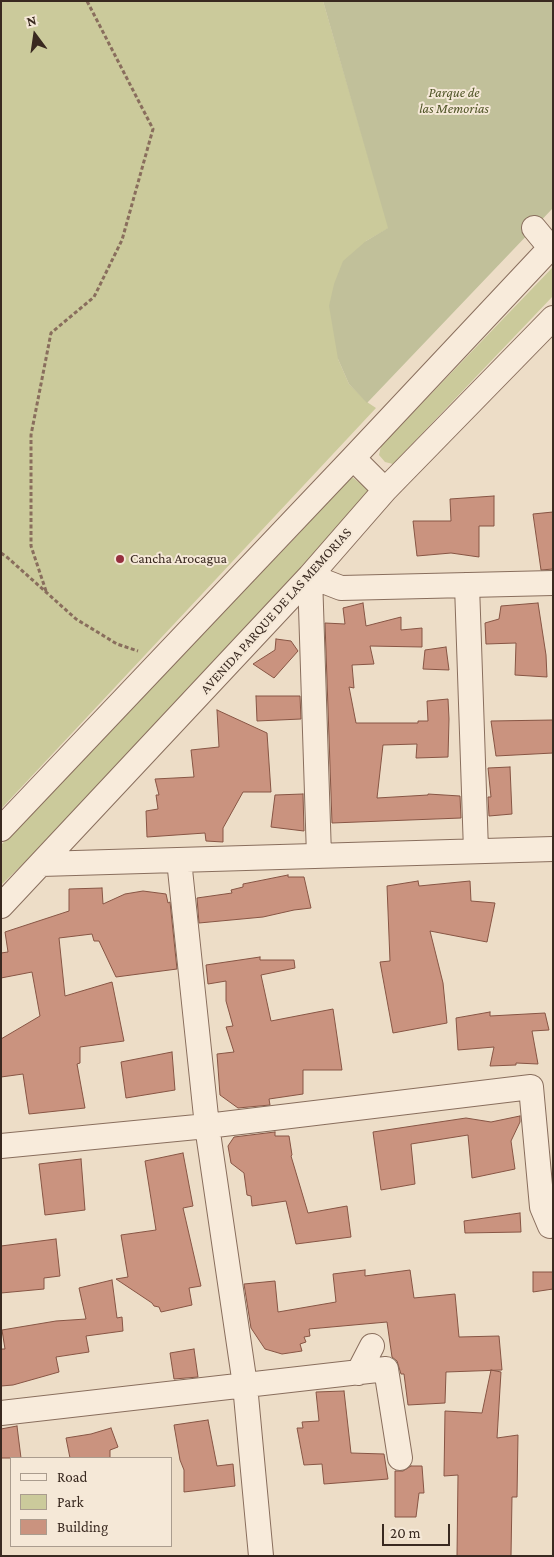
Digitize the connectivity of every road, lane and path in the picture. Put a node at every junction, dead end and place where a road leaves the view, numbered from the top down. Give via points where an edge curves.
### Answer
1 (87, 1) edge
2 (534, 228) dead end
3 (552, 248) edge
4 (553, 318) edge
5 (353, 458) junction
6 (385, 490) junction
7 (1, 553) edge
8 (310, 576) junction
9 (553, 583) edge
10 (466, 585) junction
11 (46, 591) junction
12 (162, 659) junction
13 (1, 829) edge
14 (553, 849) edge
15 (476, 851) junction
16 (319, 856) junction
17 (180, 860) junction
18 (40, 864) junction
19 (1, 906) edge
20 (207, 1126) junction
21 (1, 1146) edge
22 (550, 1226) dead end
23 (372, 1346) dead end
24 (358, 1373) junction
25 (245, 1385) junction
26 (1, 1413) edge
27 (400, 1458) dead end
28 (261, 1556) edge

1 - 11 path via 153,129 122,240 94,297 51,333 31,435 30,546
2 - 3 street
3 - 5 street
4 - 6 street, AVENIDA PARQUE DE LAS MEMORIAS
5 - 6 street
5 - 12 street
6 - 8 street, AVENIDA PARQUE DE LAS MEMORIAS
7 - 11 path
8 - 10 street via 341,588
8 - 16 street
8 - 18 street, AVENIDA PARQUE DE LAS MEMORIAS
9 - 10 street
10 - 15 street
11 - 12 path via 76,619 117,644
12 - 13 street
14 - 15 street
15 - 16 street
16 - 17 street
17 - 18 street
17 - 20 street
18 - 19 street, AVENIDA PARQUE DE LAS MEMORIAS
20 - 21 street
20 - 22 street via 532,1087 542,1207
20 - 25 street
23 - 24 street
24 - 25 street
24 - 27 street via 386,1369
25 - 26 street
25 - 28 street

